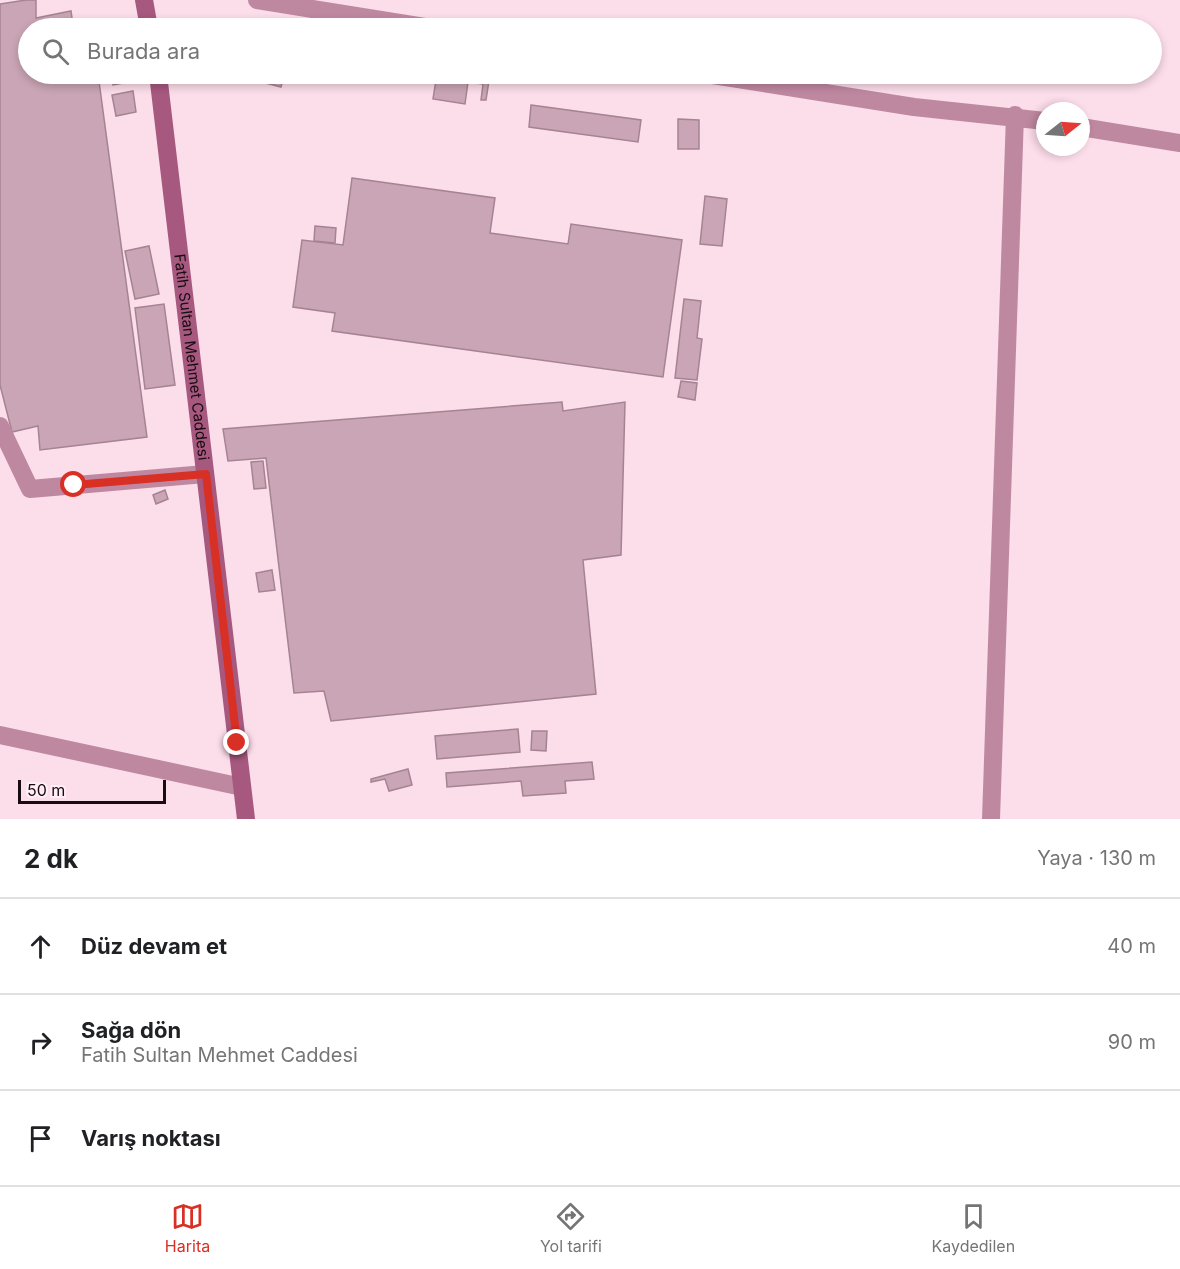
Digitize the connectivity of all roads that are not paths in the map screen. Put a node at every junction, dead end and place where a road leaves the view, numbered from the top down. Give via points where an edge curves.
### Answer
1 (144, 0) edge
2 (256, 0) edge
3 (147, 18) edge
4 (368, 18) edge
5 (159, 84) edge
6 (769, 84) edge
7 (1015, 116) junction
8 (1036, 120) edge
9 (1090, 128) edge
10 (1180, 143) edge
11 (0, 426) edge
12 (206, 474) junction
13 (0, 735) edge
14 (242, 787) junction
15 (246, 819) edge
16 (991, 819) edge

1 - 3 main road
2 - 4 street
5 - 12 main road, Fatih Sultan Mehmet Caddesi
6 - 7 street via 914,107
7 - 8 street
7 - 16 street
9 - 10 street
11 - 12 street via 30,489
12 - 14 main road, Fatih Sultan Mehmet Caddesi
13 - 14 street
14 - 15 main road, Fatih Sultan Mehmet Caddesi

